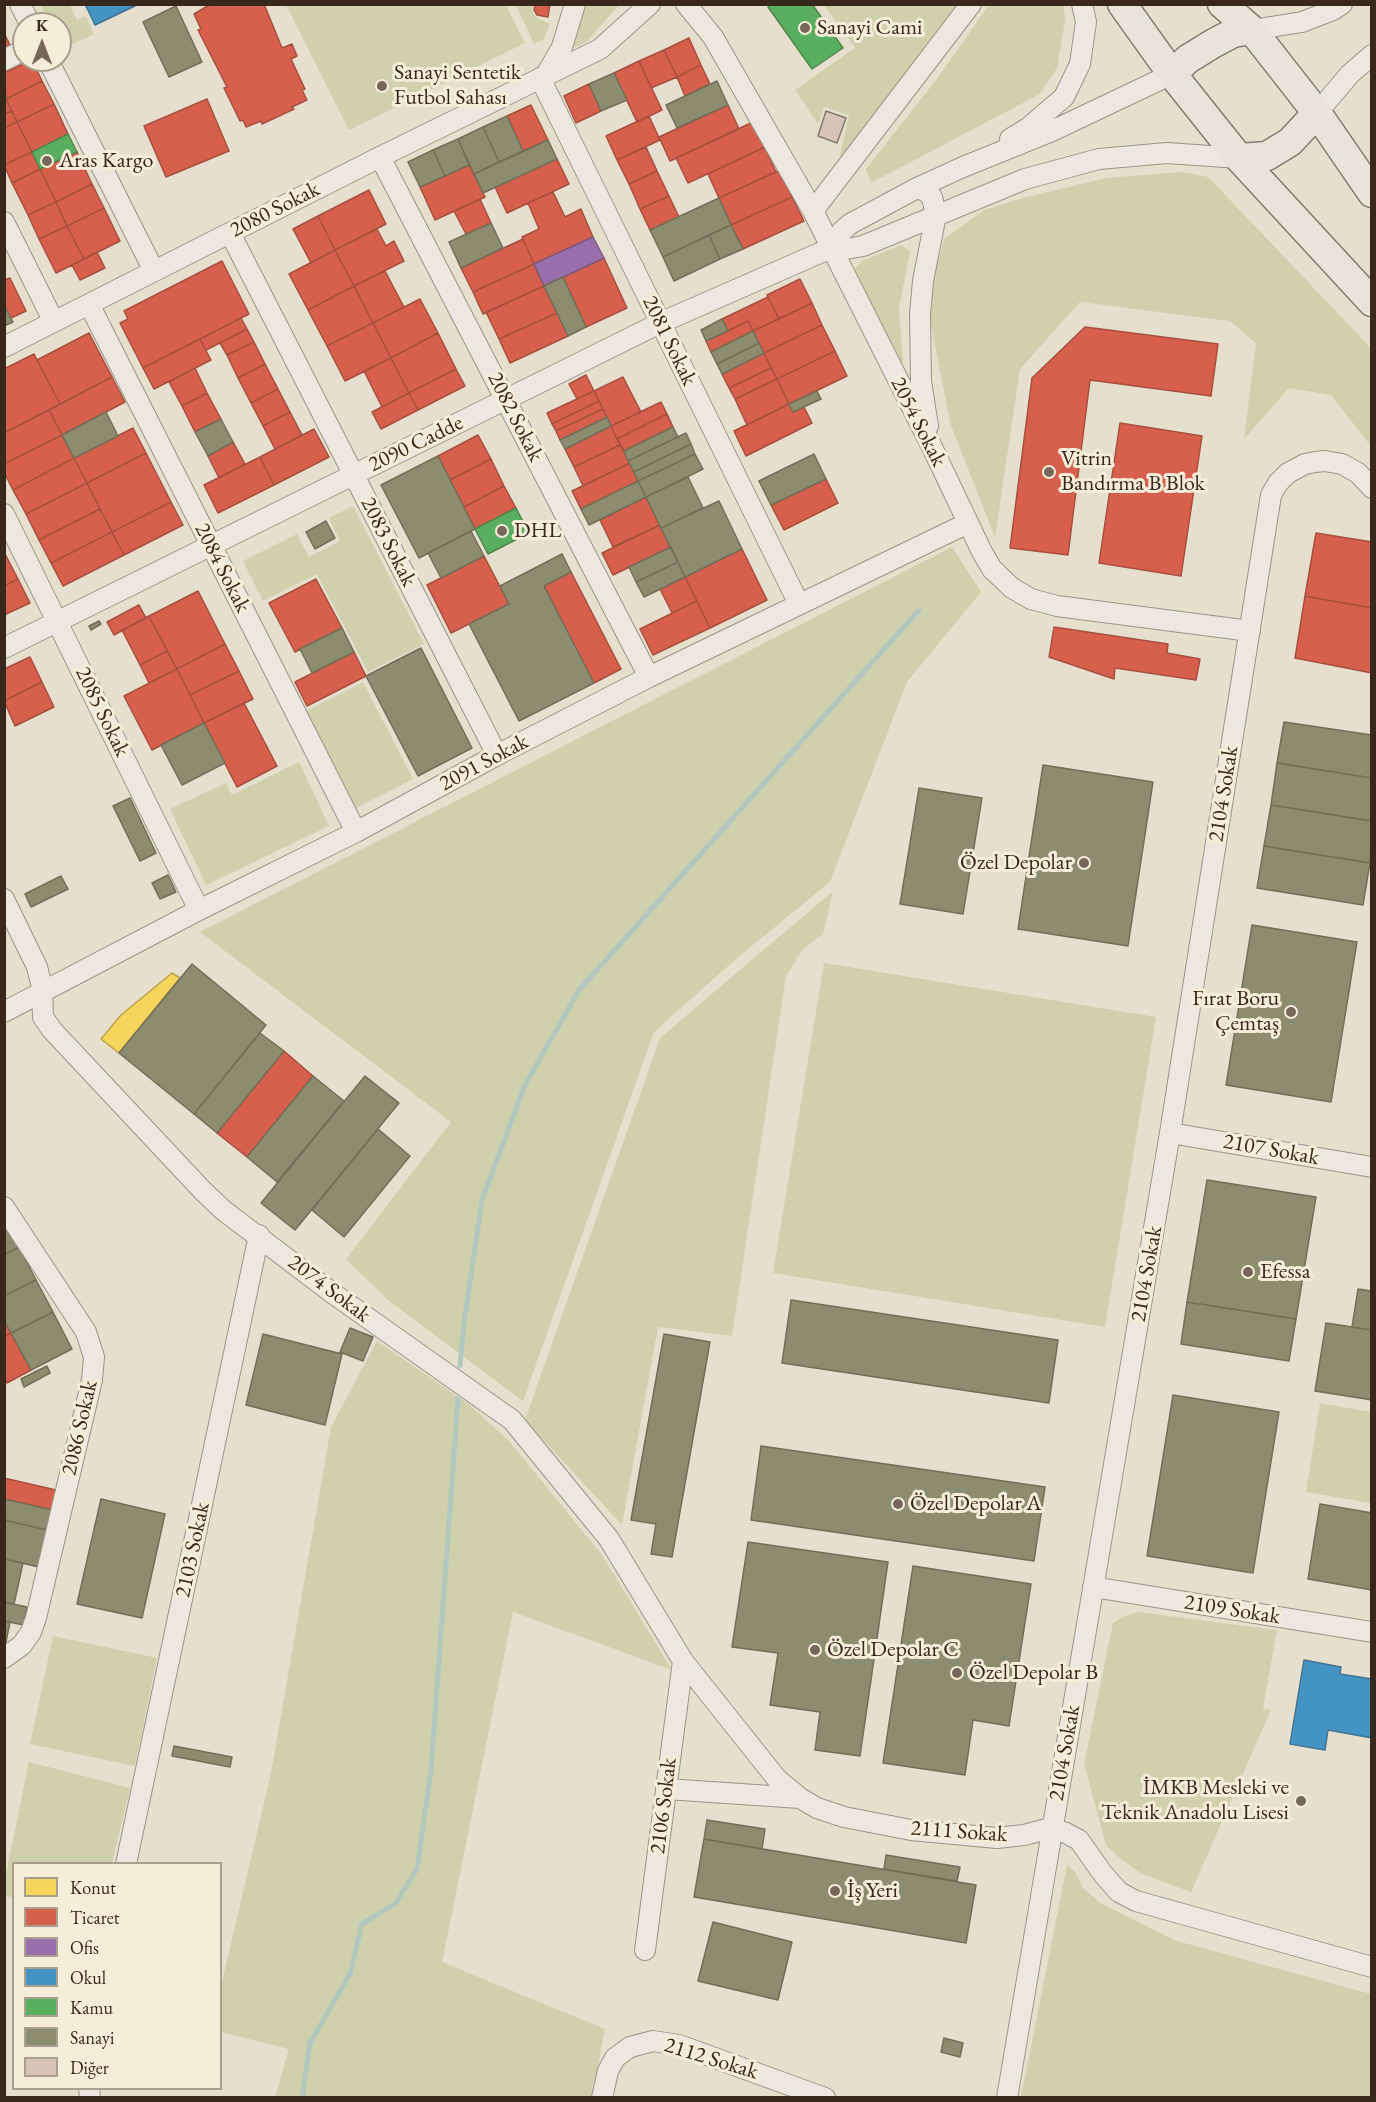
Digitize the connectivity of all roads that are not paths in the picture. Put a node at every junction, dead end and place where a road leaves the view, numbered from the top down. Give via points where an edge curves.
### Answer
1 (575, 4) edge
2 (650, 4) edge
3 (686, 4) edge
4 (703, 4) edge
5 (970, 4) edge
6 (1082, 4) edge
7 (1122, 4) edge
8 (1222, 4) edge
9 (1342, 4) edge
10 (1252, 30) junction
11 (713, 37) junction
12 (1371, 55) edge
13 (54, 72) edge
14 (1172, 74) junction
15 (543, 77) junction
16 (1317, 113) junction
17 (380, 157) junction
18 (1239, 158) junction
19 (963, 167) junction
20 (917, 188) junction
21 (1371, 193) edge
22 (813, 211) junction
23 (936, 215) junction
24 (4, 222) edge
25 (230, 233) junction
26 (831, 248) junction
27 (154, 271) junction
28 (1371, 302) edge
29 (89, 304) junction
30 (54, 322) junction
31 (660, 323) junction
32 (4, 346) edge
33 (506, 399) junction
34 (932, 447) junction
35 (354, 474) junction
36 (1371, 488) edge
37 (4, 514) edge
38 (968, 523) junction
39 (211, 545) junction
40 (799, 604) junction
41 (57, 621) junction
42 (1250, 631) junction
43 (4, 648) edge
44 (649, 677) junction
45 (497, 755) junction
46 (356, 832) junction
47 (4, 899) edge
48 (199, 910) junction
49 (42, 992) junction
50 (4, 1012) edge
51 (1170, 1133) junction
52 (1371, 1167) edge
53 (4, 1208) edge
54 (259, 1235) junction
55 (1094, 1587) junction
56 (1371, 1632) edge
57 (4, 1658) edge
58 (683, 1661) junction
59 (666, 1789) junction
60 (800, 1798) junction
61 (1052, 1830) junction
62 (126, 1862) edge
63 (645, 1950) dead end
64 (1371, 1967) edge
65 (602, 2097) edge
66 (825, 2097) edge
67 (1007, 2097) edge

1 - 15 street via 562,47
2 - 15 street, 2080 Sokak via 600,49
3 - 11 street, 2054 Sokak
4 - 11 street, 2054 Sokak
5 - 22 street
6 - 19 street via 1086,22 1080,64 1064,96 1028,128
7 - 14 highway
8 - 10 highway
9 - 10 street via 1302,22
10 - 14 highway via 1233,33 1214,43
10 - 16 highway
11 - 22 street, 2054 Sokak
12 - 16 street
13 - 27 street
14 - 18 highway
14 - 19 street via 1052,131
15 - 17 street, 2080 Sokak
15 - 31 street, 2081 Sokak
16 - 18 highway via 1290,142 1267,156
16 - 21 highway
17 - 25 street, 2080 Sokak
17 - 33 street, 2082 Sokak
18 - 23 street, 2090 Cadde via 1167,153 1099,159 1025,179
18 - 28 highway
19 - 20 street, 2090 Cadde
20 - 23 street via 932,197
20 - 26 street, 2090 Cadde via 850,224
22 - 26 street, 2054 Sokak
23 - 26 street, 2090 Cadde via 863,246
23 - 34 street via 920,314 921,381
24 - 30 street
25 - 27 street, 2080 Sokak
25 - 35 street, 2083 Sokak
26 - 31 street, 2090 Cadde
26 - 34 street, 2054 Sokak
27 - 29 street, 2080 Sokak
29 - 30 street, 2080 Sokak
29 - 39 street, 2084 Sokak
30 - 32 street, 2080 Sokak
31 - 33 street, 2090 Cadde
31 - 40 street, 2081 Sokak
33 - 35 street, 2090 Cadde
33 - 44 street, 2082 Sokak
34 - 38 street, 2054 Sokak
35 - 39 street, 2090 Cadde
35 - 45 street, 2083 Sokak
36 - 42 street, 2104 Sokak via 1358,473 1325,461 1305,464 1278,483 1271,495
37 - 41 street, 2085 Sokak
38 - 40 street, 2091 Sokak
38 - 42 street, 2054 Sokak via 992,569 1031,599 1057,606
39 - 41 street, 2090 Cadde
39 - 46 street, 2084 Sokak
40 - 44 street, 2091 Sokak
41 - 43 street, 2090 Cadde
41 - 48 street, 2085 Sokak
42 - 51 street, 2104 Sokak
44 - 45 street, 2091 Sokak
45 - 46 street, 2091 Sokak
46 - 48 street, 2091 Sokak
47 - 49 street, 2074 Sokak via 32,955
48 - 49 street, 2091 Sokak
49 - 50 street, 2091 Sokak
49 - 54 street, 2074 Sokak via 43,1017 52,1030 203,1191
51 - 52 street, 2107 Sokak
51 - 55 street, 2104 Sokak
53 - 57 street, 2086 Sokak via 86,1332 94,1357 92,1380 36,1618 22,1645
54 - 58 street, 2074 Sokak via 331,1292 512,1420 609,1539
54 - 62 street, 2103 Sokak
55 - 56 street, 2109 Sokak
55 - 61 street, 2104 Sokak
58 - 59 street, 2106 Sokak
58 - 60 street, 2111 Sokak via 777,1779
59 - 60 street
59 - 63 street, 2106 Sokak
60 - 61 street, 2111 Sokak via 844,1817 911,1830 997,1838
61 - 64 street via 1079,1840 1114,1886 1136,1901
61 - 67 street, 2104 Sokak
65 - 66 street, 2112 Sokak via 615,2058 630,2046 653,2041 679,2045

